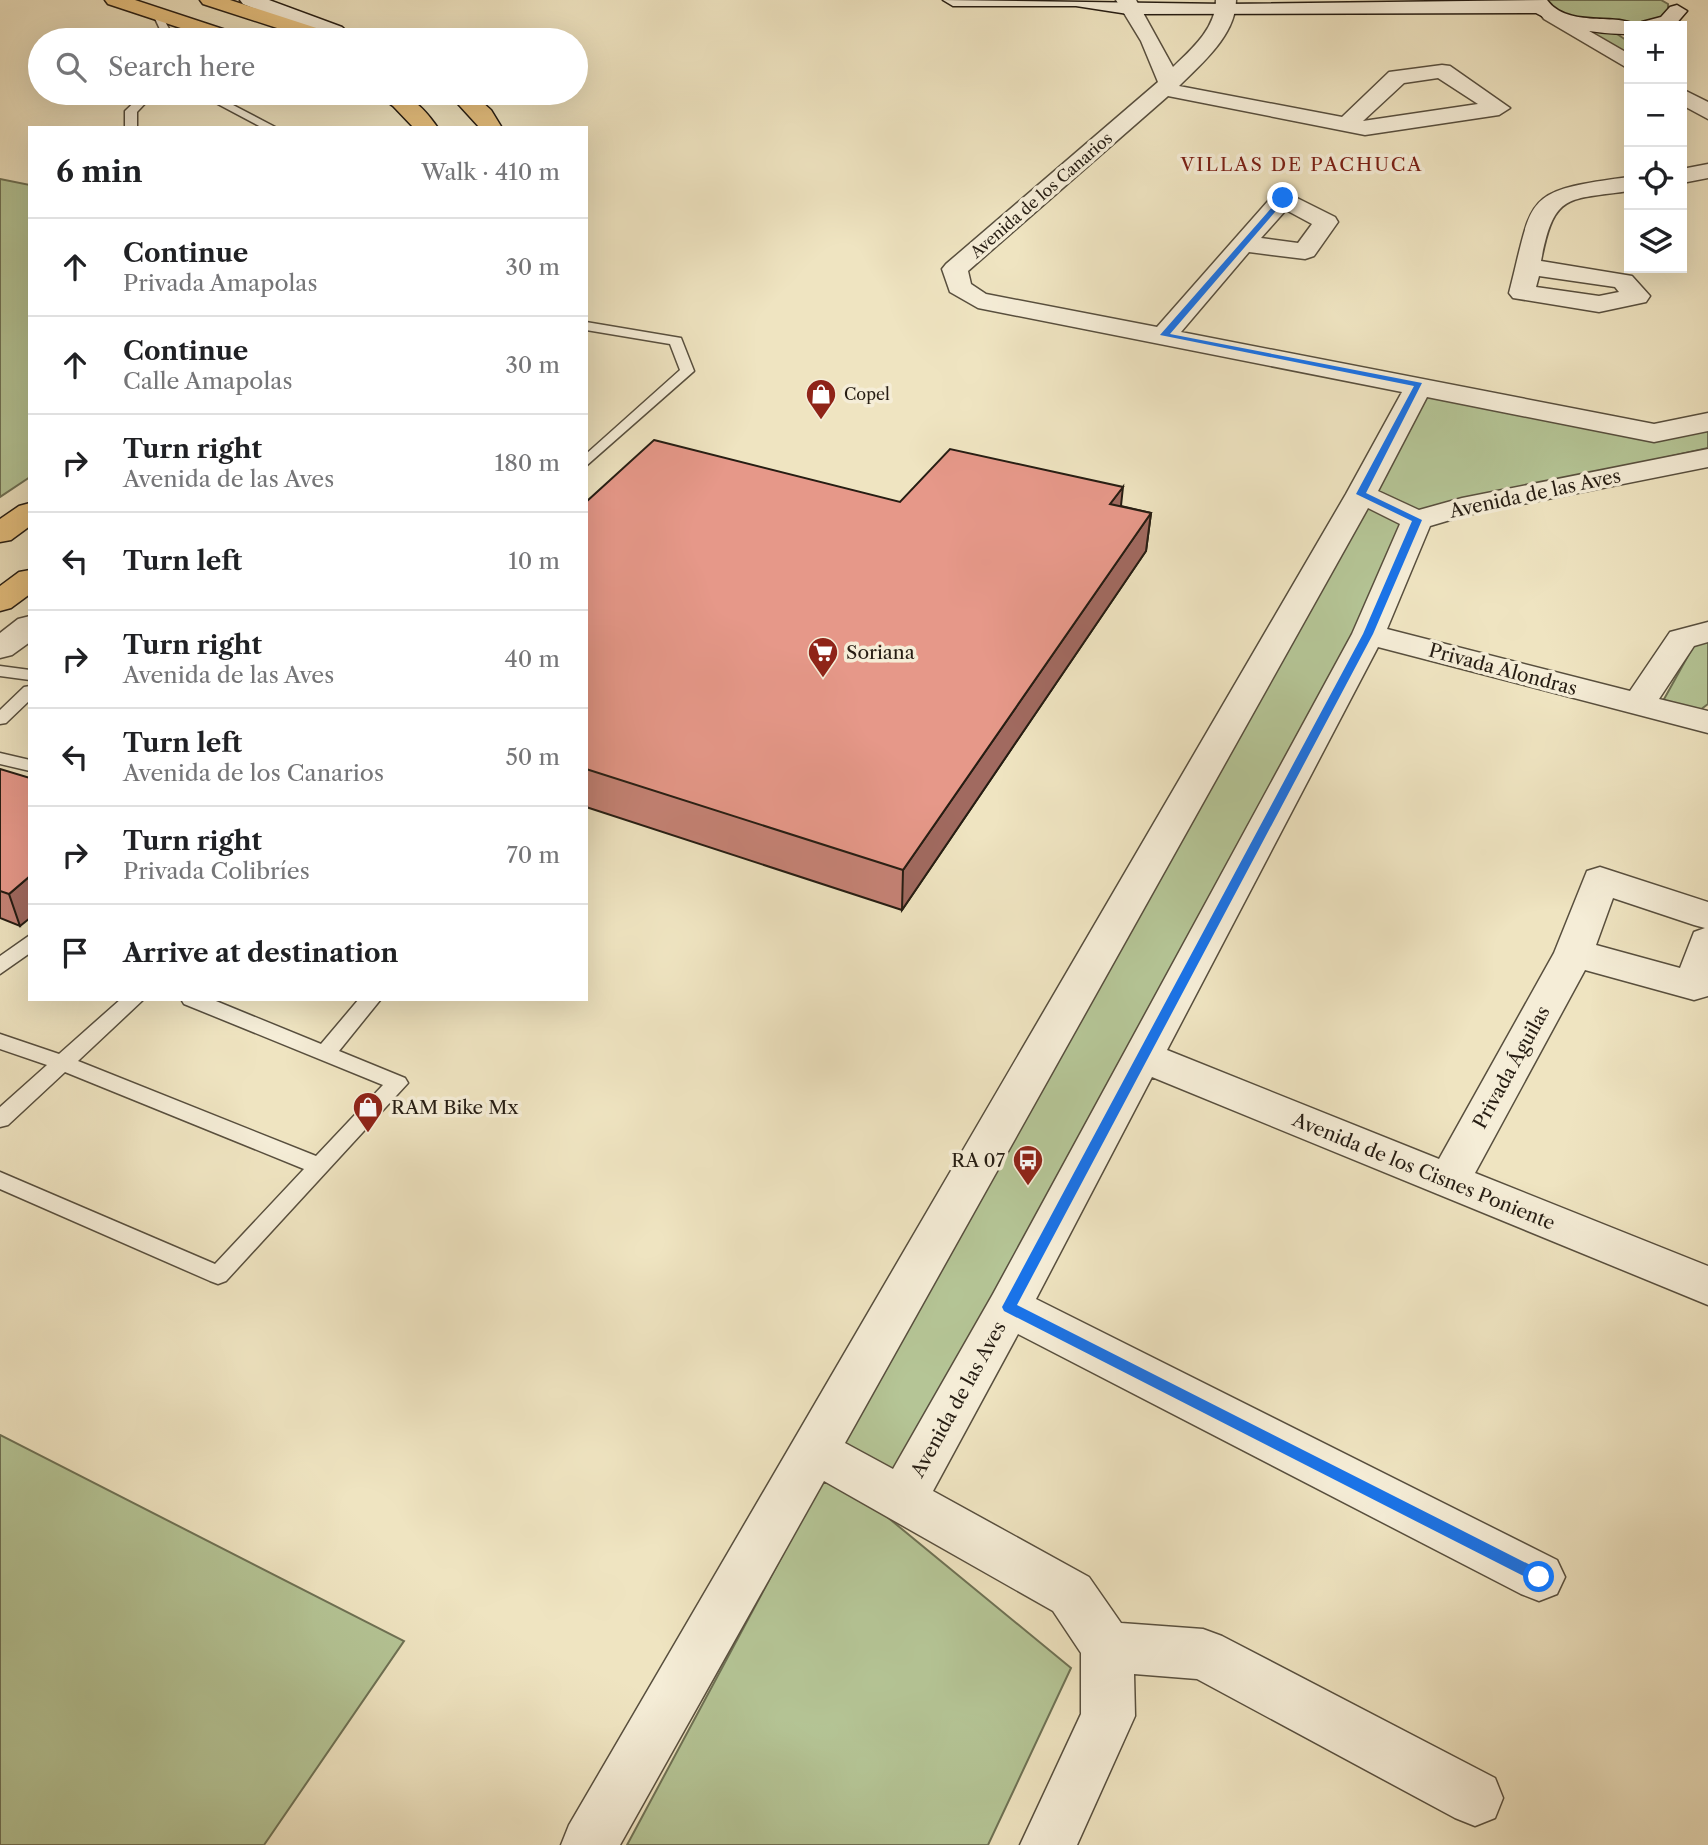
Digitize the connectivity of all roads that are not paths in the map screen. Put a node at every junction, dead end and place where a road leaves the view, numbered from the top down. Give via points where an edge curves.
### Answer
1 (115, 0) edge
2 (211, 0) edge
3 (250, 0) edge
4 (309, 0) edge
5 (953, 0) edge
6 (1087, 0) edge
7 (1080, 1) edge
8 (1127, 4) edge
9 (1226, 5) edge
10 (1543, 7) edge
11 (1681, 8) edge
12 (156, 15) junction
13 (288, 15) junction
14 (1668, 21) edge
15 (163, 28) edge
16 (198, 28) edge
17 (297, 28) edge
18 (326, 28) edge
19 (1624, 28) edge
20 (1151, 41) junction
21 (1208, 45) junction
22 (1624, 60) edge
23 (1166, 85) junction
24 (1687, 99) edge
25 (137, 105) edge
26 (226, 105) edge
27 (405, 105) edge
28 (472, 105) edge
29 (1708, 112) edge
30 (1347, 124) junction
31 (131, 126) edge
32 (268, 126) edge
33 (425, 126) edge
34 (490, 126) edge
35 (1708, 172) edge
36 (1687, 175) edge
37 (1624, 185) edge
38 (1244, 244) junction
39 (1529, 267) dead end
40 (588, 326) edge
41 (1164, 335) junction
42 (1419, 385) junction
43 (1708, 422) edge
44 (1654, 433) junction
45 (588, 460) edge
46 (1691, 461) edge
47 (1361, 494) junction
48 (28, 513) edge
49 (1417, 520) junction
50 (0, 533) edge
51 (28, 580) edge
52 (0, 601) edge
53 (28, 627) edge
54 (1708, 632) edge
55 (1368, 634) junction
56 (0, 648) edge
57 (0, 671) edge
58 (28, 675) edge
59 (28, 693) edge
60 (1639, 705) junction
61 (0, 719) edge
62 (1708, 722) edge
63 (0, 758) edge
64 (28, 765) edge
65 (1708, 916) edge
66 (1708, 941) edge
67 (15, 947) edge
68 (1574, 953) junction
69 (0, 968) edge
70 (132, 1001) edge
71 (196, 1001) edge
72 (369, 1001) edge
73 (0, 1041) edge
74 (324, 1054) junction
75 (1141, 1056) junction
76 (63, 1063) junction
77 (0, 1119) edge
78 (320, 1167) junction
79 (0, 1180) edge
80 (1449, 1181) junction
81 (1708, 1286) edge
82 (1009, 1307) junction
83 (813, 1450) junction
84 (903, 1498) junction
85 (1539, 1577) dead end
86 (1107, 1647) junction
87 (1475, 1798) dead end
88 (589, 1845) edge
89 (1048, 1845) edge

1 - 12 main road
2 - 17 main road
3 - 13 street
4 - 13 street
5 - 7 street
6 - 7 street
7 - 8 street
8 - 9 street
8 - 20 street
9 - 10 street
9 - 21 street, Avenida de los Canarios
10 - 19 street via 1589,26
10 - 22 street
11 - 14 street
12 - 15 lane
12 - 16 main road
13 - 18 street
20 - 21 street
20 - 23 street
21 - 23 street, Avenida de los Canarios
23 - 30 street
23 - 41 street, Avenida de los Canarios via 955,269 958,287 978,300
24 - 29 street
25 - 31 lane via 131,111
26 - 32 lane
27 - 33 main road
28 - 34 main road
30 - 30 street via 1365,128 1499,108 1442,71 1397,77
35 - 36 street
37 - 39 street via 1554,201 1541,214
38 - 38 street via 1283,198 1326,222 1305,251
38 - 41 street
40 - 45 lane via 676,341 687,371
41 - 42 street, Avenida de los Canarios
42 - 44 street, Avenida de los Canarios
42 - 47 street
43 - 44 street
44 - 46 street
46 - 49 street, Avenida de las Aves
47 - 49 street
47 - 83 street
48 - 50 main road
49 - 55 street, Avenida de las Aves
51 - 52 main road
53 - 56 street
54 - 60 street via 1682,639
55 - 60 street, Privada Alondras
55 - 75 street, Avenida de las Aves
57 - 58 lane
59 - 61 lane
60 - 62 street, Privada Alondras
63 - 64 lane
65 - 68 street, Privada Águilas via 1600,880
66 - 68 street via 1694,986
67 - 69 lane
68 - 80 street, Privada Águilas
70 - 76 lane
71 - 74 lane
72 - 74 lane
73 - 76 lane
74 - 78 lane via 398,1083
75 - 80 street, Avenida de los Cisnes Poniente
75 - 82 street, Avenida de las Aves
76 - 77 lane
76 - 78 lane
78 - 79 lane via 218,1275
80 - 81 street, Avenida de los Cisnes Poniente
82 - 84 street, Avenida de las Aves
82 - 85 street
83 - 84 street, Avenida de las Aves
83 - 88 street
84 - 86 street, Avenida de las Aves via 1071,1594
86 - 87 street via 1203,1654
86 - 89 street via 1108,1716

